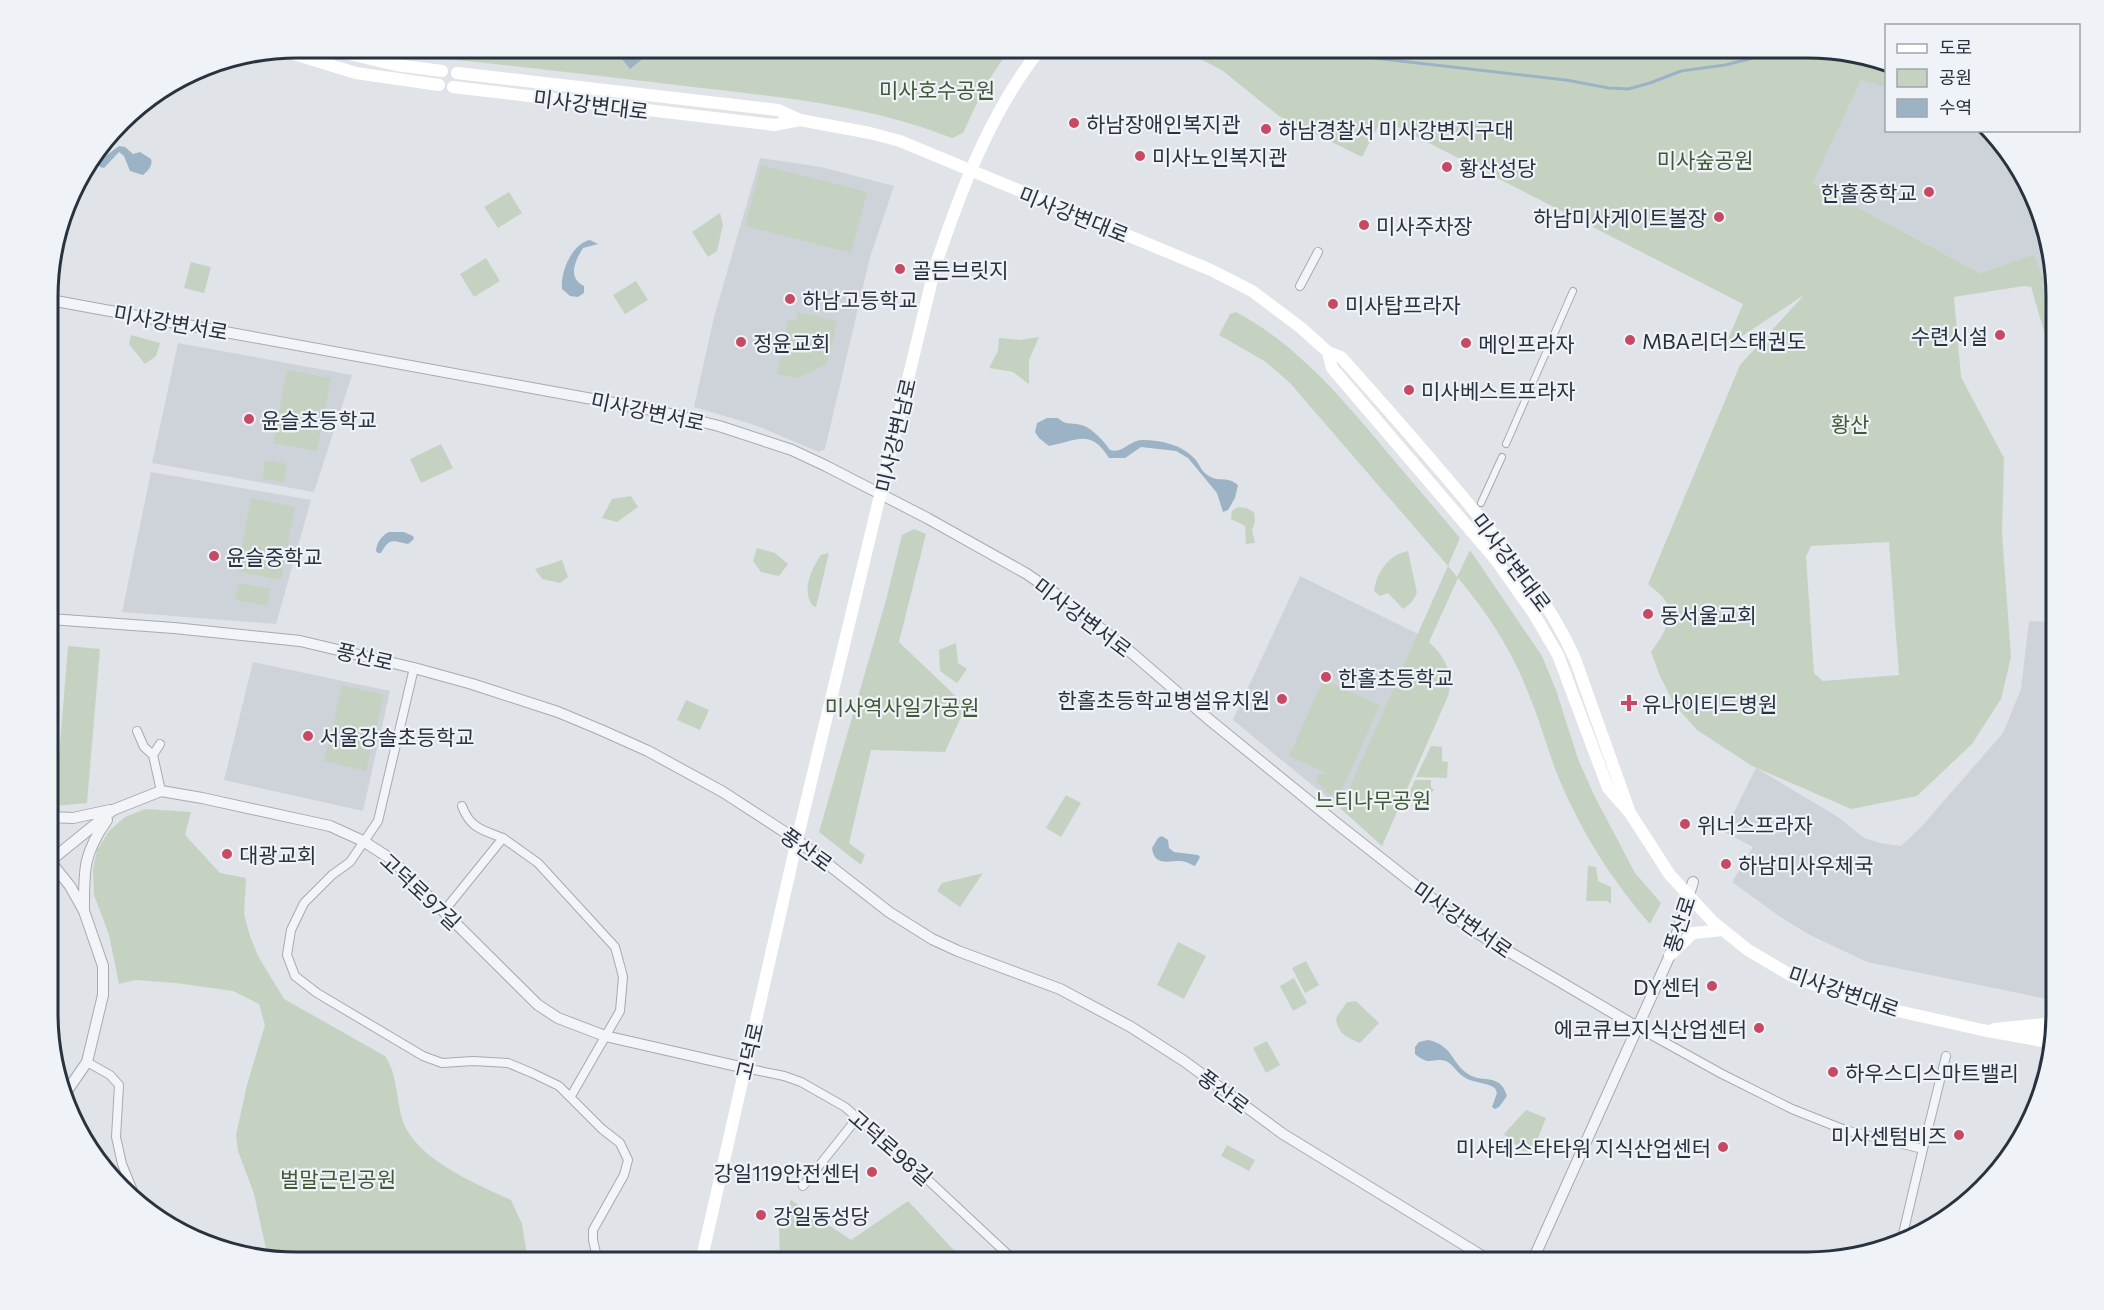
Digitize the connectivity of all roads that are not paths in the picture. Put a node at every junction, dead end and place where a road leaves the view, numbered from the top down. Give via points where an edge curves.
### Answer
1 (307, 58) edge
2 (366, 58) edge
3 (1034, 58) edge
4 (442, 71) dead end
5 (457, 73) dead end
6 (439, 85) dead end
7 (453, 87) dead end
8 (800, 120) junction
9 (970, 172) junction
10 (1318, 252) dead end
11 (1300, 286) dead end
12 (1574, 291) dead end
13 (59, 302) edge
14 (1506, 444) dead end
15 (1502, 457) dead end
16 (881, 494) junction
17 (1481, 503) dead end
18 (59, 620) edge
19 (414, 668) junction
20 (136, 731) dead end
21 (160, 744) dead end
22 (153, 755) junction
23 (161, 791) junction
24 (462, 806) dead end
25 (113, 810) junction
26 (59, 817) edge
27 (503, 837) junction
28 (797, 840) junction
29 (363, 841) junction
30 (59, 854) edge
31 (59, 872) edge
32 (1693, 882) dead end
33 (1689, 896) junction
34 (84, 910) junction
35 (444, 911) junction
36 (1723, 930) junction
37 (1670, 955) junction
38 (2045, 1024) edge
39 (2015, 1026) junction
40 (1637, 1027) junction
41 (1982, 1030) junction
42 (2045, 1031) edge
43 (605, 1036) junction
44 (2043, 1041) edge
45 (1946, 1056) dead end
46 (87, 1062) junction
47 (746, 1068) junction
48 (70, 1087) edge
49 (571, 1096) junction
50 (858, 1117) junction
51 (1923, 1149) junction
52 (130, 1184) edge
53 (802, 1186) dead end
54 (1904, 1231) edge
55 (596, 1252) edge
56 (703, 1252) edge
57 (1005, 1252) edge
58 (1476, 1252) edge
59 (1536, 1252) edge

1 - 6 main road via 356,73
2 - 4 main road
3 - 9 main road, 미사강변남로 via 1009,93
5 - 8 main road, 미사강변대로 via 778,110
7 - 8 main road, 미사강변대로 via 774,125
8 - 9 main road, 미사강변대로 via 900,141
9 - 16 main road, 미사강변남로 via 935,267
9 - 33 main road, 미사강변대로 via 1226,278 1268,303 1328,352 1332,368 1496,560 1534,614 1558,655 1608,788
10 - 11 street
12 - 14 street
13 - 16 street, 미사강변서로 via 658,411 792,450
15 - 17 street
16 - 28 main road, 미사강변남로
16 - 40 street, 미사강변서로 via 1046,586 1472,930
18 - 19 street, 풍산로 via 290,640
19 - 28 street, 풍산로 via 522,699 648,751 723,792
19 - 29 street via 378,821
20 - 22 street
21 - 22 street
22 - 23 street
23 - 25 street
23 - 29 street, 고덕로97길 via 330,826
24 - 27 street via 467,819 480,830
25 - 26 street
25 - 30 street
25 - 34 street via 94,838 85,866
27 - 35 street
27 - 43 street via 538,863 615,947 623,977 620,1011
28 - 47 main road, 고덕로
28 - 58 street, 풍산로 via 909,926 958,951 1060,989 1131,1027 1283,1134
29 - 35 street, 고덕로97길 via 391,859
29 - 49 street via 350,862 304,903 291,930 287,955 294,976 423,1056 442,1063 508,1062 559,1086
31 - 34 street
32 - 33 street, 풍산로
33 - 36 main road, 미사강변대로
33 - 37 street, 풍산로
34 - 46 street via 103,966 103,995
35 - 43 street, 고덕로97길 via 538,1005 558,1018
36 - 37 main road via 1693,933
36 - 41 main road, 미사강변대로 via 1748,950 1812,984 1876,1005
37 - 40 street, 풍산로
38 - 39 main road
39 - 41 main road
39 - 42 main road
40 - 51 street, 미사강변서로 via 1792,1109 1845,1130
40 - 59 street, 풍산로
41 - 44 main road, 미사강변대로
43 - 47 street, 고덕로97길
43 - 49 street
45 - 51 street
46 - 48 street
46 - 52 street via 119,1085 116,1137
47 - 50 street, 고덕로98길 via 801,1082
47 - 56 main road, 고덕로
49 - 55 street via 620,1143 628,1160 624,1175 593,1230
50 - 53 street
50 - 57 street, 고덕로98길
51 - 54 street

